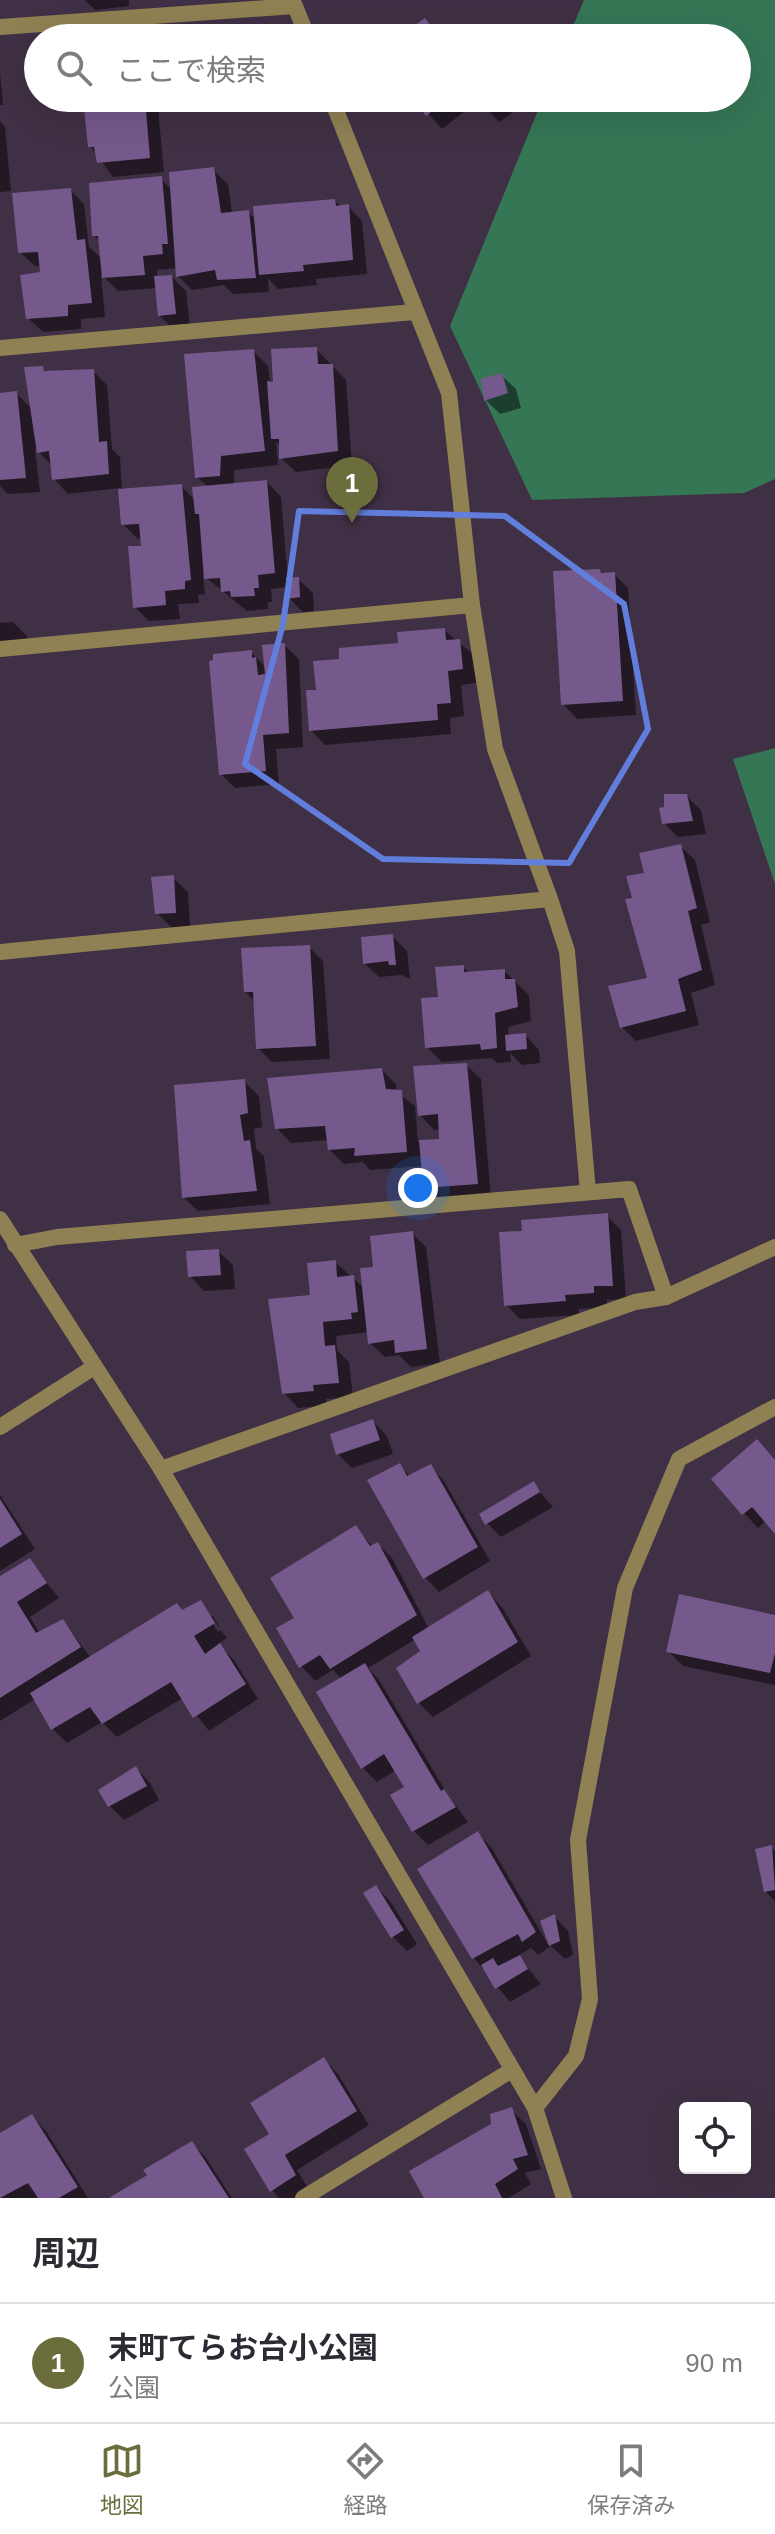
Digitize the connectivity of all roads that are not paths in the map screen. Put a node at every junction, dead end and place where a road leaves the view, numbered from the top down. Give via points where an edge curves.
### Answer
1 (42, 24) edge
2 (302, 24) edge
3 (24, 25) edge
4 (0, 27) edge
5 (336, 112) edge
6 (414, 312) junction
7 (0, 348) edge
8 (472, 605) junction
9 (0, 649) edge
10 (550, 899) junction
11 (0, 952) edge
12 (588, 1192) junction
13 (0, 1219) edge
14 (15, 1245) junction
15 (775, 1247) edge
16 (666, 1297) junction
17 (94, 1367) junction
18 (775, 1407) edge
19 (0, 1427) edge
20 (161, 1469) junction
21 (512, 2070) junction
22 (535, 2108) junction
23 (303, 2198) edge
24 (564, 2198) edge

1 - 2 street via 295,6
3 - 4 street
5 - 6 street
6 - 7 street
6 - 8 street via 449,393
8 - 9 street
8 - 10 street via 495,749
10 - 11 street
10 - 12 street via 567,951
12 - 14 street via 57,1237
12 - 16 street via 629,1189
13 - 14 street
14 - 17 street
15 - 16 street
16 - 20 street via 635,1302
17 - 19 street
17 - 20 street
18 - 22 street via 679,1459 625,1588 578,1840 590,1999 576,2056
20 - 21 street
21 - 22 street
21 - 23 street
22 - 24 street

